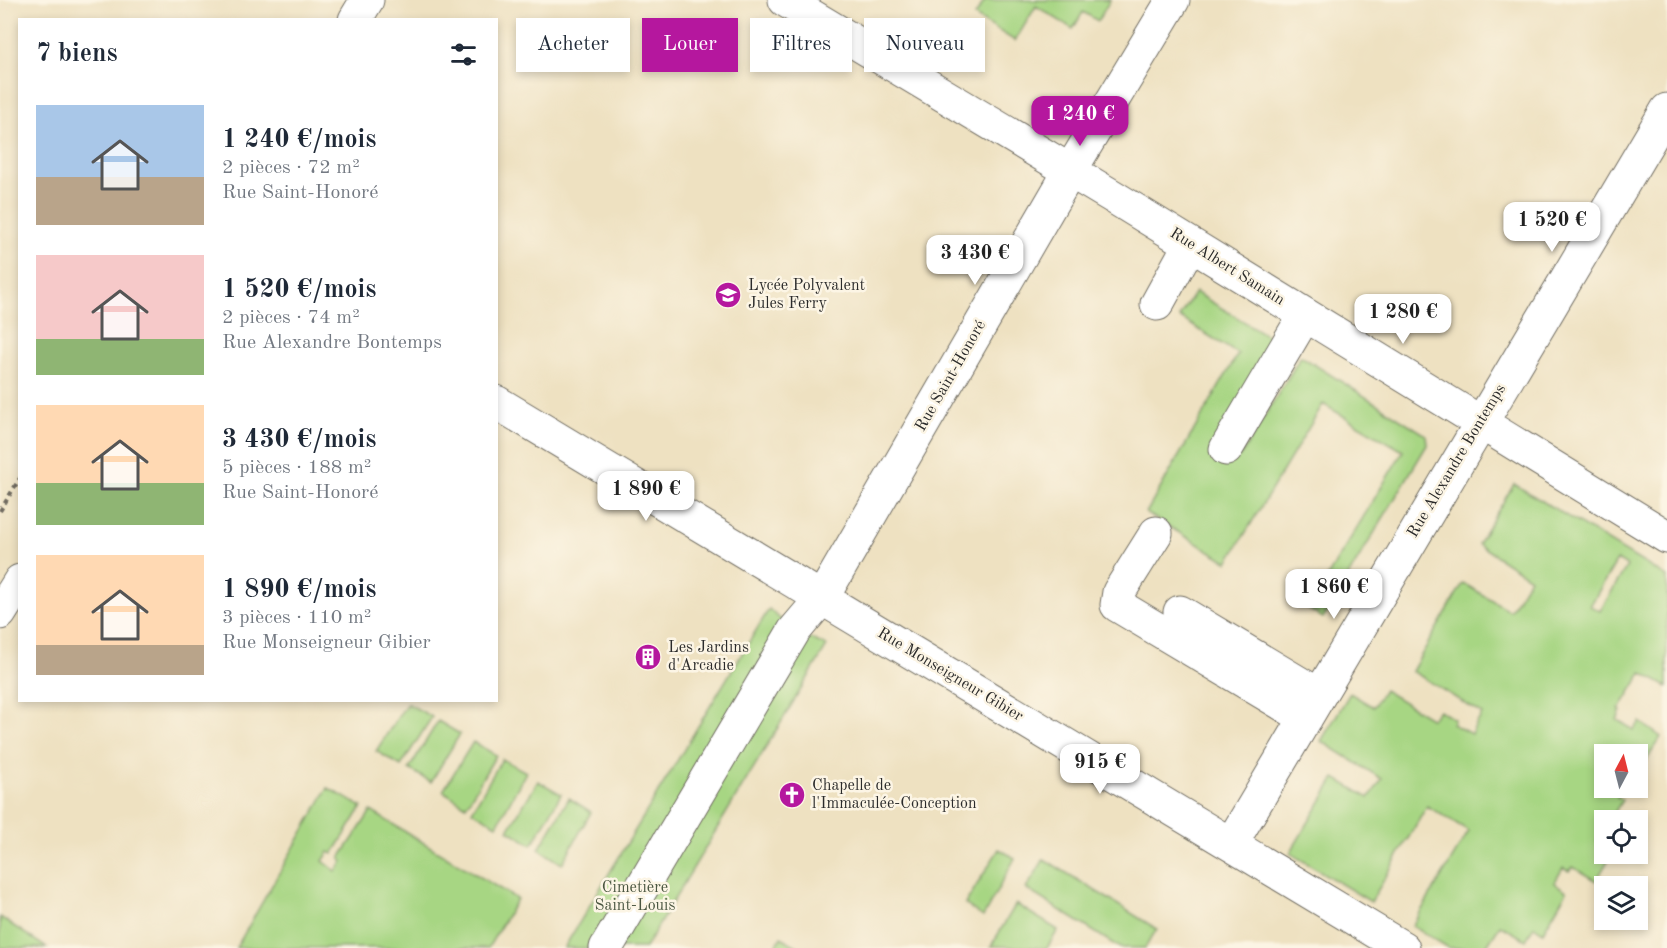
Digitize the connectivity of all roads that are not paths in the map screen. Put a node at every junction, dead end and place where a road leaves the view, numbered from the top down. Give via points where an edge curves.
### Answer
1 (367, 0) edge
2 (785, 0) edge
3 (1173, 0) edge
4 (356, 18) edge
5 (1667, 110) edge
6 (1070, 171) junction
7 (1190, 244) junction
8 (1157, 304) dead end
9 (1305, 315) junction
10 (498, 403) edge
11 (1480, 422) junction
12 (1226, 449) dead end
13 (1156, 533) dead end
14 (1667, 537) edge
15 (18, 584) edge
16 (822, 598) junction
17 (1180, 612) dead end
18 (0, 613) edge
19 (1312, 707) junction
20 (1231, 844) junction
21 (606, 948) edge
22 (1402, 948) edge

1 - 4 street
2 - 6 street, Rue Albert Samain
3 - 6 street, Rue Saint-Honoré
5 - 11 street, Rue Alexandre Bontemps
6 - 7 street, Rue Albert Samain
6 - 16 street, Rue Saint-Honoré
7 - 8 street
7 - 9 street, Rue Albert Samain
9 - 11 street, Rue Albert Samain
9 - 12 street
10 - 16 street, Rue Monseigneur Gibier
11 - 14 street, Rue Albert Samain
11 - 19 street, Rue Alexandre Bontemps
13 - 19 street via 1119,592 1117,605
15 - 18 street
16 - 20 street, Rue Monseigneur Gibier
16 - 21 street, Rue Saint-Honoré via 794,631
17 - 19 street
19 - 20 street, Rue Alexandre Bontemps
20 - 22 street, Rue Monseigneur Gibier

